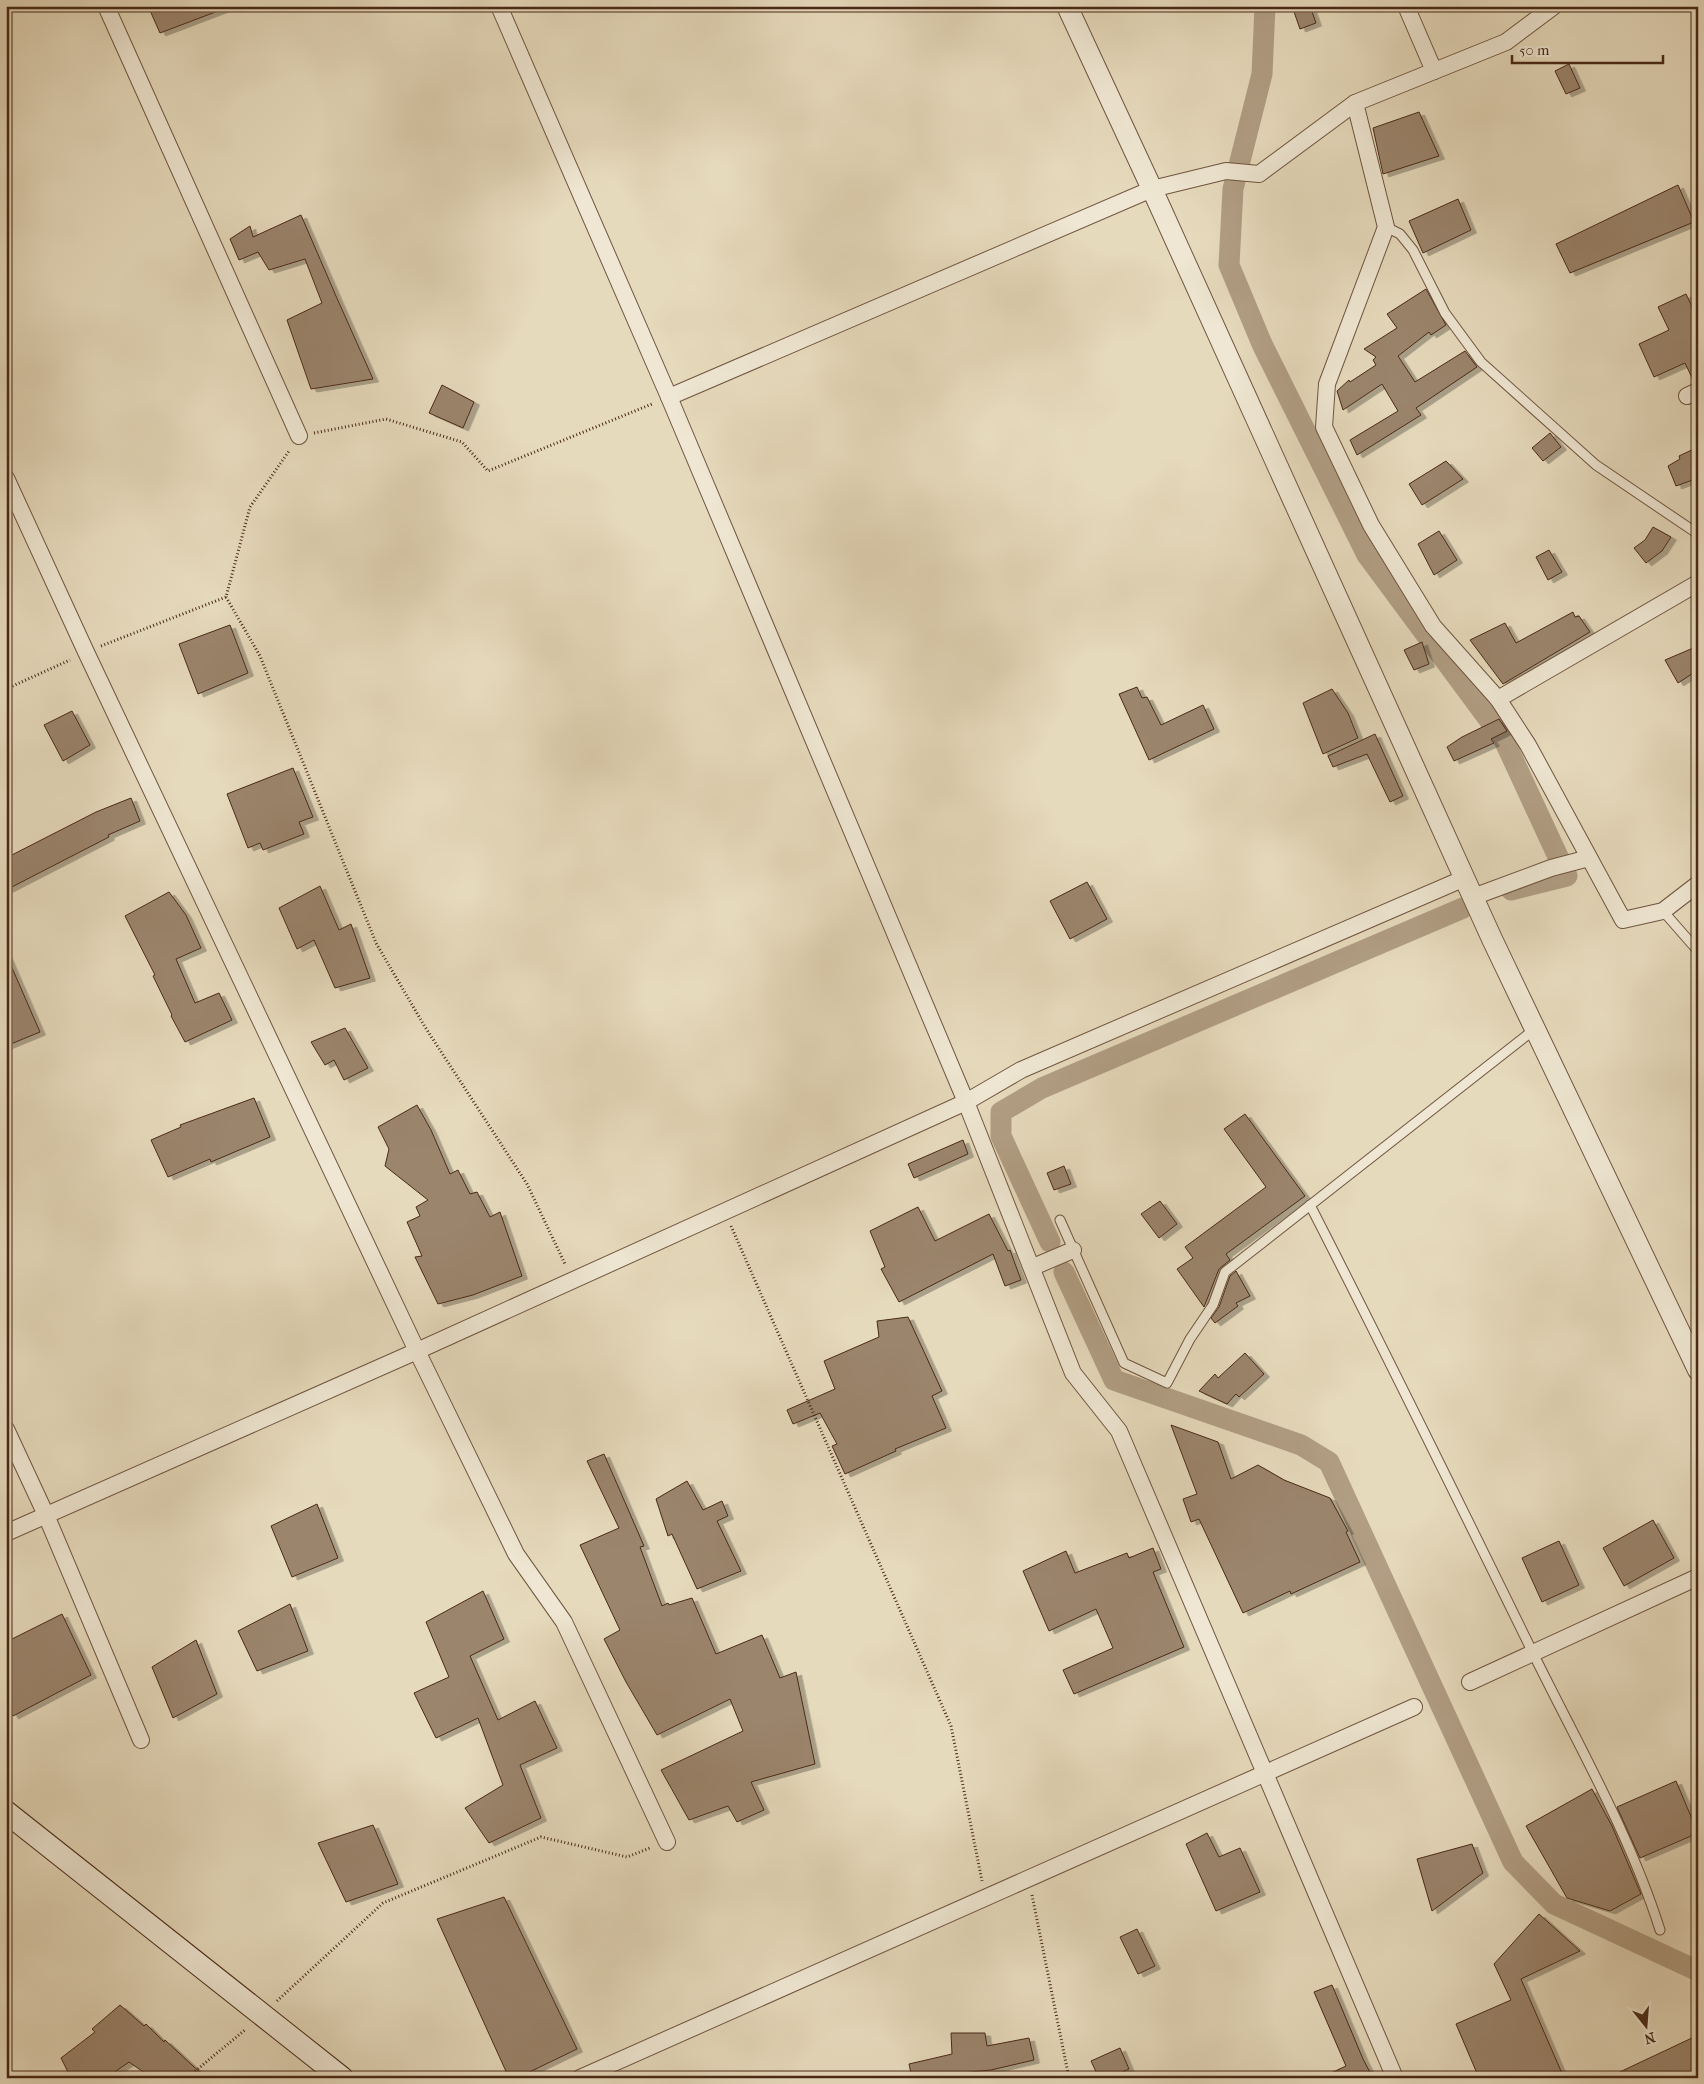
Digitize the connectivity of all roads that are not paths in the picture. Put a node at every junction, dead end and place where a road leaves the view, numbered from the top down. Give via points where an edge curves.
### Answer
1 (106, 6) edge
2 (499, 6) edge
3 (1066, 6) edge
4 (1406, 6) edge
5 (1554, 6) edge
6 (1434, 71) junction
7 (1355, 103) junction
8 (1152, 189) junction
9 (1386, 228) junction
10 (669, 397) junction
11 (299, 436) road end
12 (6, 478) edge
13 (1698, 534) edge
14 (1698, 583) edge
15 (1498, 699) junction
16 (1582, 860) junction
17 (1465, 878) junction
18 (1698, 884) edge
19 (1473, 897) junction
20 (1663, 911) junction
21 (1698, 951) edge
22 (1535, 1029) junction
23 (966, 1102) junction
24 (1310, 1205) junction
25 (1060, 1220) dead end
26 (1073, 1250) junction
27 (1032, 1267) junction
28 (417, 1351) junction
29 (1698, 1370) edge
30 (6, 1428) edge
31 (46, 1515) junction
32 (6, 1533) edge
33 (1698, 1577) edge
34 (1533, 1652) junction
35 (1470, 1682) dead end
36 (1414, 1707) dead end
37 (141, 1740) dead end
38 (1265, 1774) junction
39 (6, 1812) edge
40 (667, 1842) road end
41 (1660, 1930) dead end
42 (342, 2078) edge
43 (580, 2078) edge
44 (1395, 2078) edge

1 - 11 street
2 - 10 street
3 - 8 street
4 - 6 street
5 - 6 street via 1506,42
6 - 7 street
7 - 8 street via 1259,174 1226,171
7 - 9 street
8 - 10 street
8 - 17 street
9 - 13 lane via 1400,234 1413,250 1444,313 1481,362 1596,465
9 - 15 street via 1327,384 1324,427 1371,525 1433,626
10 - 23 street
12 - 28 street
14 - 15 street
15 - 16 street via 1528,745
16 - 19 street
16 - 20 street via 1623,920
17 - 19 street
17 - 23 street via 1021,1070
18 - 20 street
19 - 22 street
20 - 21 lane
22 - 24 lane
22 - 29 street
23 - 27 street
23 - 28 street
24 - 26 lane via 1225,1272 1213,1305 1168,1383 1124,1363
24 - 34 lane
25 - 26 lane
26 - 27 street
27 - 38 street via 1073,1373 1119,1431
28 - 31 street
28 - 40 street via 516,1554 564,1622
30 - 31 street
31 - 32 street
31 - 37 street
33 - 34 street
34 - 35 street
34 - 41 lane via 1612,1809 1647,1890
36 - 38 street
38 - 43 street
38 - 44 street
39 - 42 main road

